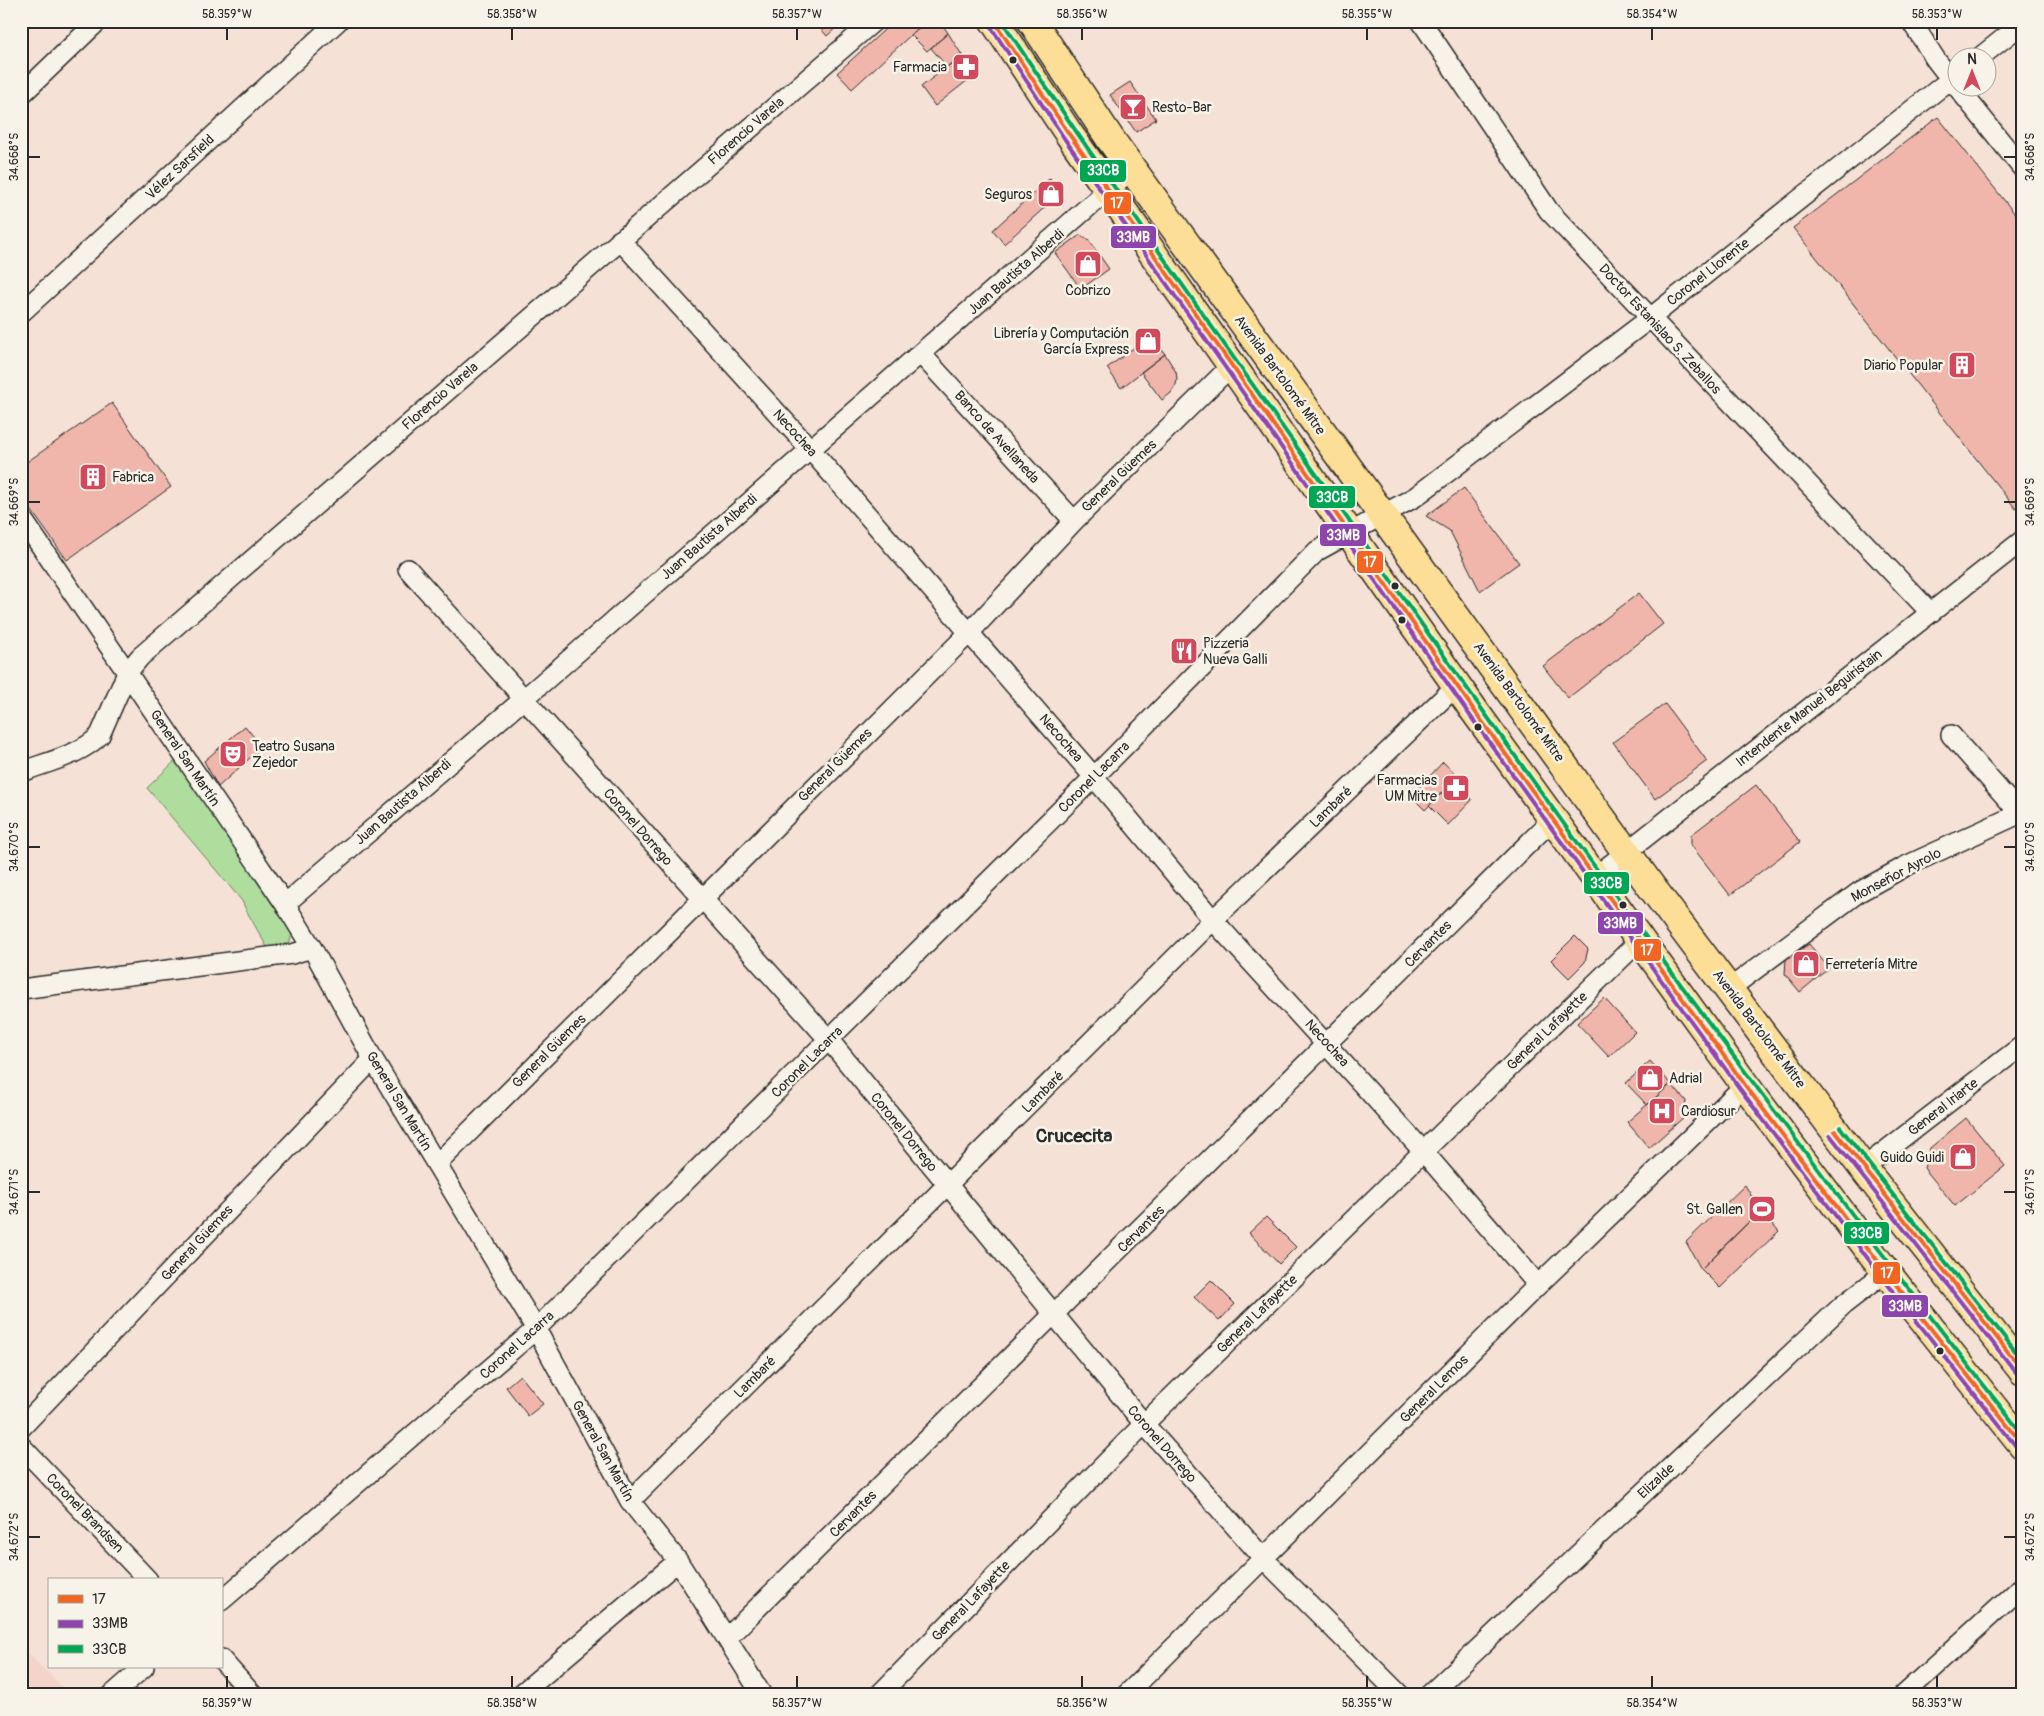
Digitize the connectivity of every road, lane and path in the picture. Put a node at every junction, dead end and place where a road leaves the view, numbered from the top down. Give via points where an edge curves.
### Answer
1 (98, 21) edge
2 (338, 21) edge
3 (874, 21) edge
4 (994, 21) edge
5 (1032, 21) edge
6 (1420, 21) edge
7 (1912, 21) edge
8 (2023, 23) edge
9 (1992, 48) edge
10 (1946, 68) edge
11 (1946, 90) edge
12 (21, 95) edge
13 (1968, 98) edge
14 (1133, 168) junction
15 (2023, 169) edge
16 (1110, 189) junction
17 (620, 240) junction
18 (21, 313) edge
19 (1649, 319) junction
20 (921, 354) junction
21 (1232, 366) junction
22 (810, 449) junction
23 (1381, 514) junction
24 (21, 517) edge
25 (1074, 521) junction
26 (1348, 533) junction
27 (2023, 540) edge
28 (408, 569) dead end
29 (1930, 612) junction
30 (970, 632) junction
31 (127, 673) junction
32 (1457, 685) junction
33 (525, 698) junction
34 (1952, 735) dead end
35 (21, 772) edge
36 (1094, 777) junction
37 (2022, 814) edge
38 (1553, 819) junction
39 (1628, 852) junction
40 (1596, 876) junction
41 (701, 899) junction
42 (284, 904) junction
43 (1214, 920) junction
44 (1641, 939) junction
45 (312, 948) junction
46 (21, 989) edge
47 (1729, 989) junction
48 (829, 1040) junction
49 (1328, 1044) junction
50 (2023, 1046) edge
51 (373, 1059) junction
52 (1745, 1085) junction
53 (1424, 1151) junction
54 (437, 1164) junction
55 (1864, 1168) junction
56 (948, 1186) junction
57 (1886, 1272) junction
58 (1538, 1285) junction
59 (1054, 1314) junction
60 (536, 1330) junction
61 (2023, 1371) edge
62 (1144, 1424) junction
63 (21, 1428) edge
64 (2023, 1445) edge
65 (21, 1446) edge
66 (630, 1500) junction
67 (1264, 1559) junction
68 (678, 1561) junction
69 (146, 1578) edge
70 (2023, 1586) edge
71 (222, 1600) edge
72 (727, 1638) junction
73 (222, 1660) edge
74 (143, 1668) edge
75 (112, 1695) edge
76 (252, 1695) edge
77 (520, 1695) edge
78 (762, 1695) edge
79 (879, 1695) edge
80 (1126, 1695) edge
81 (1400, 1695) edge
82 (1429, 1695) edge
83 (1903, 1695) edge

1 - 12 street
2 - 18 street, Vélez Sarsfield
3 - 17 street, Florencio Varela
4 - 16 main road
5 - 14 main road, Avenida Bartolomé Mitre
6 - 19 street, Doctor Estanislao S. Zeballos via 1549,211
7 - 10 street
8 - 9 street
11 - 19 street, Coronel Llorente
13 - 15 street
14 - 16 street, Juan Bautista Alberdi
14 - 23 main road, Avenida Bartolomé Mitre
16 - 20 street, Juan Bautista Alberdi
16 - 21 main road
17 - 22 street, Necochea
17 - 31 street, Florencio Varela via 140,657
19 - 23 street, Coronel Llorente via 1415,497
19 - 29 street, Doctor Estanislao S. Zeballos
20 - 22 street, Juan Bautista Alberdi
20 - 25 street, Banco de Avellaneda
21 - 25 street, General Güemes
21 - 26 main road
22 - 30 street, Necochea
22 - 33 street, Juan Bautista Alberdi
23 - 26 street, Coronel Lacarra
23 - 39 main road, Avenida Bartolomé Mitre
24 - 31 street, General San Martín
25 - 30 street, General Güemes
26 - 32 main road
26 - 36 street, Coronel Lacarra via 1317,551
27 - 29 street, Intendente Manuel Beguiristain
28 - 33 street, Coronel Dorrego
29 - 39 street, Intendente Manuel Beguiristain
30 - 36 street, Necochea
30 - 41 street, General Güemes
31 - 35 street, Florencio Varela via 100,735 94,741
31 - 42 street, General San Martín
32 - 38 main road
32 - 43 street, Lambaré
33 - 41 street, Coronel Dorrego
33 - 42 street, Juan Bautista Alberdi
34 - 37 street
36 - 43 street, Necochea
36 - 48 street, Coronel Lacarra
37 - 47 street, Monseñor Ayrolo via 1906,866 1859,892
38 - 40 main road
38 - 49 street, Cervantes
39 - 40 street, Intendente Manuel Beguiristain
39 - 47 main road, Avenida Bartolomé Mitre
40 - 44 main road
41 - 48 street, Coronel Dorrego
41 - 54 street, General Güemes
42 - 45 street, General San Martín
43 - 49 street, Necochea
43 - 56 street, Lambaré
44 - 52 main road
44 - 53 street, General Lafayette
45 - 46 street via 292,954
45 - 51 street, General San Martín
47 - 55 main road, Avenida Bartolomé Mitre
48 - 56 street, Coronel Dorrego
48 - 60 street, Coronel Lacarra
49 - 53 street, Necochea
49 - 59 street, Cervantes
50 - 55 street, General Iriarte
51 - 54 street, General San Martín
51 - 63 street, General Güemes
52 - 57 main road
52 - 58 street, General Lemos
53 - 58 street, Necochea
53 - 62 street, General Lafayette
54 - 60 street, General San Martín
55 - 61 main road, Avenida Bartolomé Mitre
56 - 59 street, Coronel Dorrego
56 - 66 street, Lambaré
57 - 64 main road
57 - 82 street, Elizalde via 1843,1305
58 - 67 street, General Lemos
59 - 62 street, Coronel Dorrego
59 - 72 street, Cervantes
60 - 66 street, General San Martín
60 - 71 street, Coronel Lacarra
62 - 67 street, Coronel Dorrego
62 - 79 street, General Lafayette
65 - 69 street, Coronel Brandsen
66 - 68 street, General San Martín
67 - 80 street, General Lemos
67 - 81 street, Coronel Dorrego
68 - 72 street, General San Martín
68 - 77 street
70 - 83 street
72 - 78 street, General San Martín
73 - 76 street
74 - 75 street

